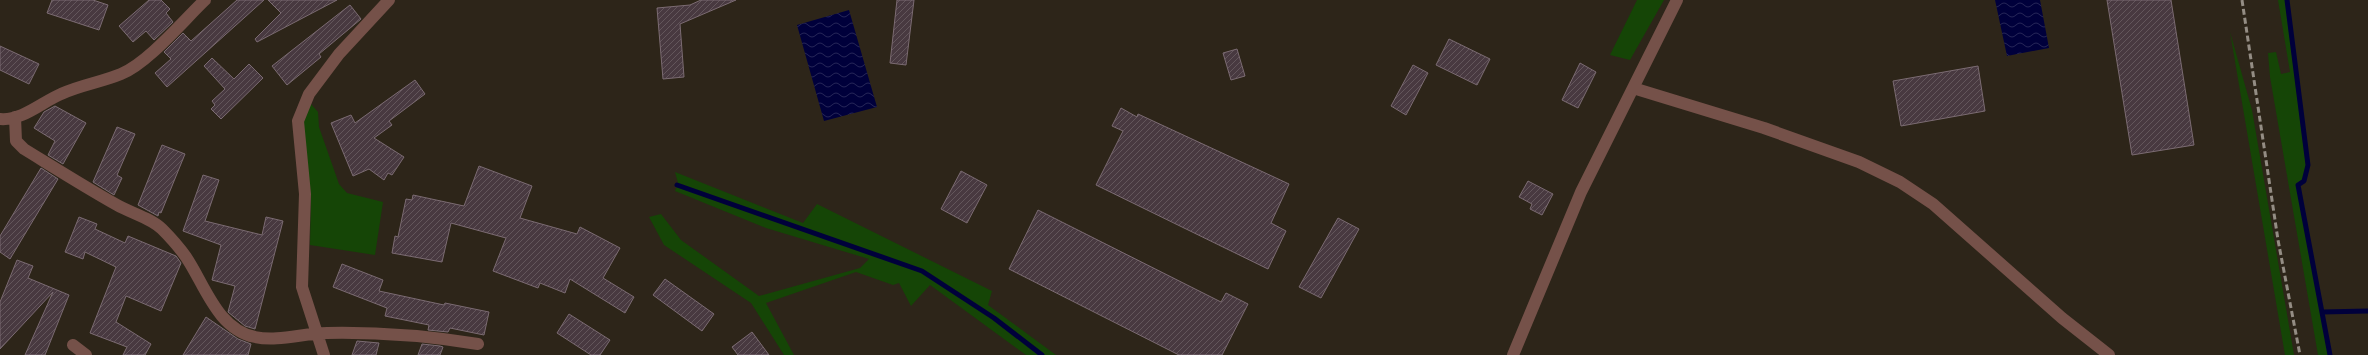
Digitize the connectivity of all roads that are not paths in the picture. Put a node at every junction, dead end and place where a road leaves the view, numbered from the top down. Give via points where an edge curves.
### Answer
1 (205, 0) edge
2 (389, 0) edge
3 (1677, 0) edge
4 (1633, 88) junction
5 (15, 117) junction
6 (0, 119) edge
7 (318, 333) junction
8 (478, 344) dead end
9 (73, 345) dead end
10 (86, 355) edge
11 (324, 355) edge
12 (1513, 355) edge
13 (2109, 355) edge

1 - 5 street via 134,67 122,74 62,93
2 - 7 street via 339,54 309,94 298,122 304,194 302,287
3 - 4 street
4 - 12 street via 1581,192
4 - 13 street via 1764,128 1859,162 1900,182 1933,204 2062,318
5 - 6 street
5 - 7 street via 16,141 24,149 82,185 161,228 186,258 203,290 229,323 237,329 255,337 270,338
7 - 8 street via 392,333
7 - 11 street
9 - 10 street

